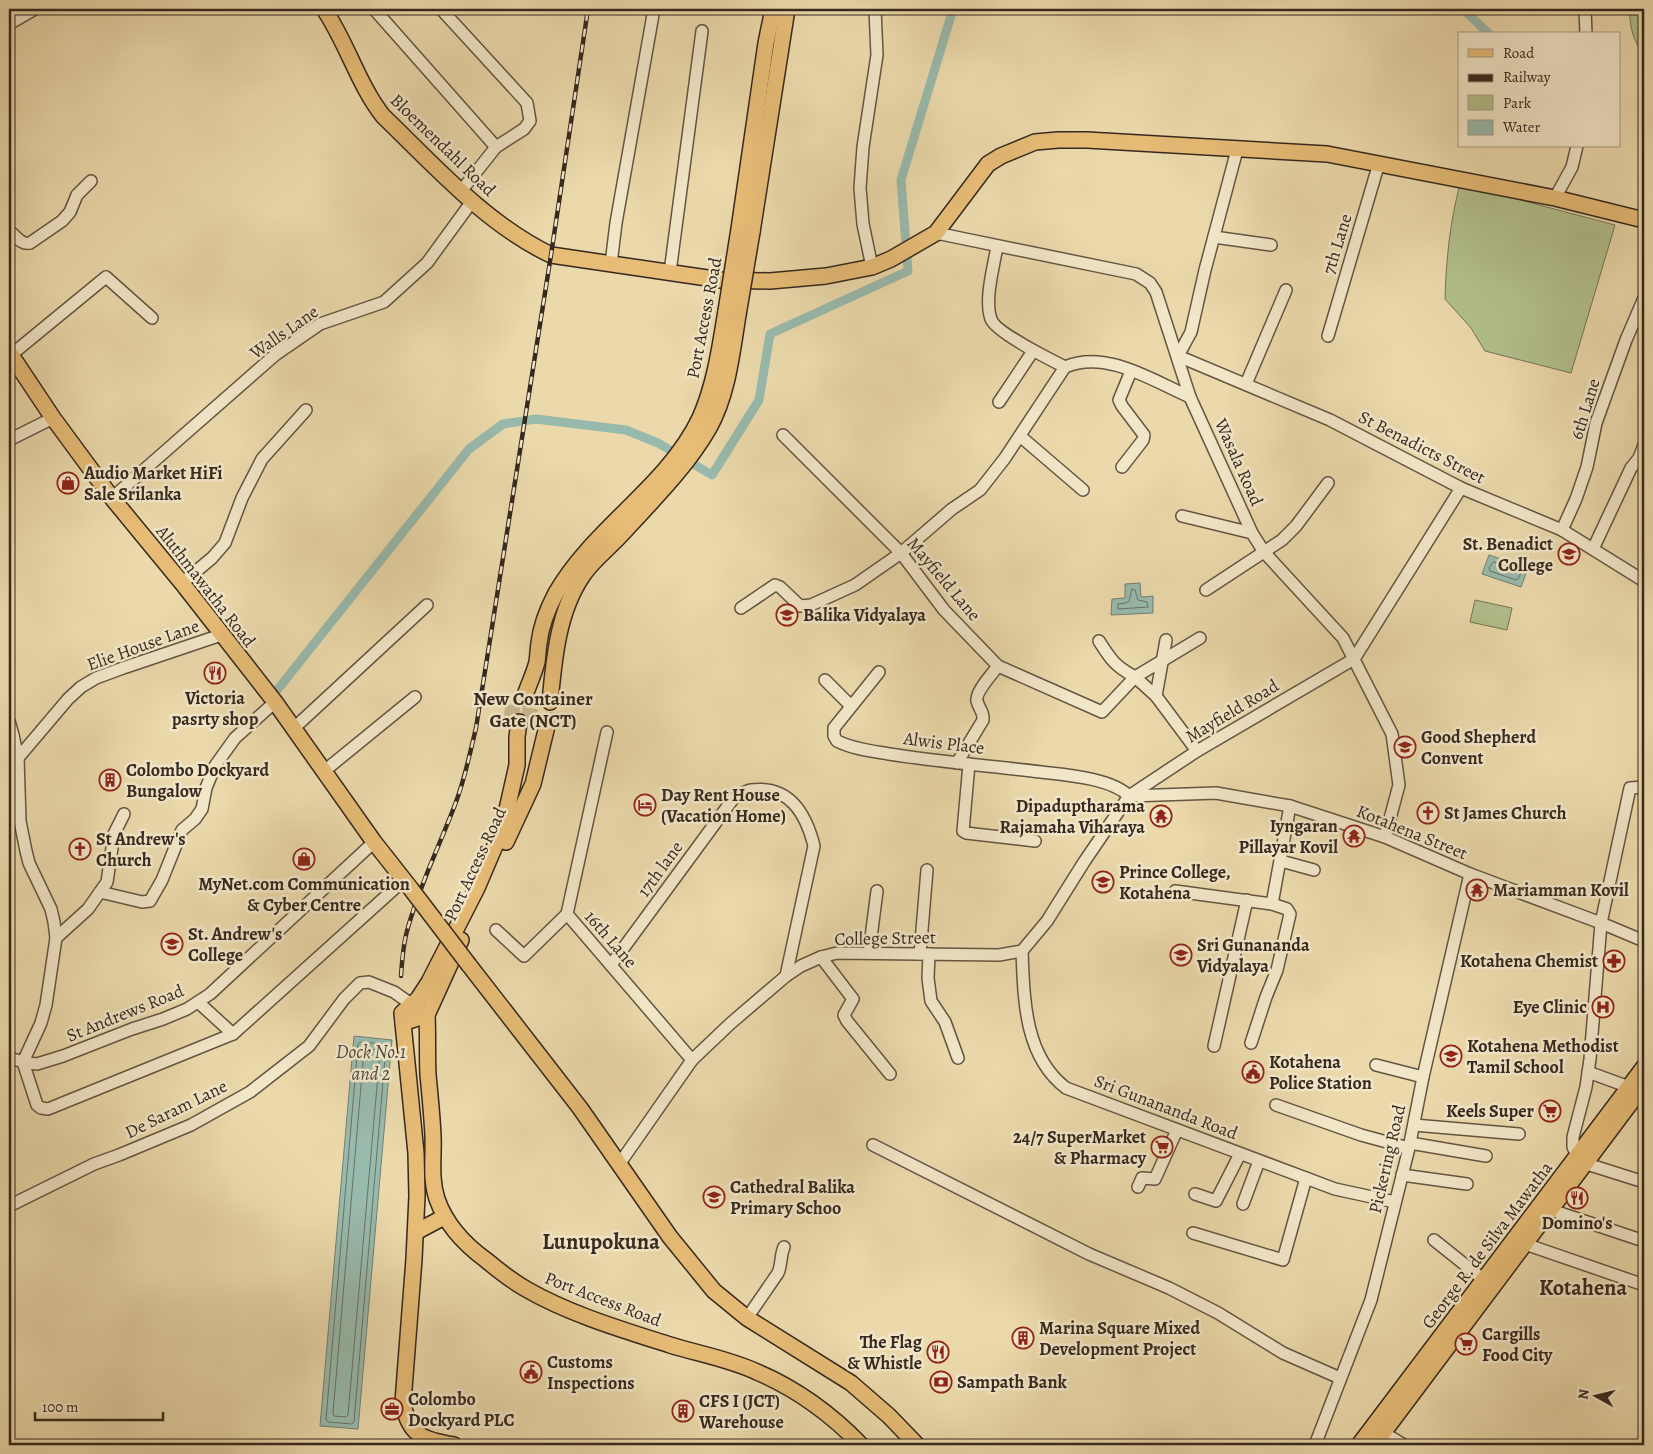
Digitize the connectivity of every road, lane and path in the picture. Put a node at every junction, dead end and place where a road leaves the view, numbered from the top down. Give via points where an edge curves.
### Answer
1 (35, 9) edge
2 (324, 9) edge
3 (374, 9) edge
4 (441, 9) edge
5 (654, 9) edge
6 (773, 9) edge
7 (787, 9) edge
8 (875, 9) edge
9 (1585, 9) edge
10 (9, 24) edge
11 (702, 31) dead end
12 (1586, 32) edge
13 (496, 146) junction
14 (1577, 148) edge
15 (1237, 150) junction
16 (1380, 163) junction
17 (91, 181) dead end
18 (467, 196) junction
19 (1555, 198) junction
20 (1644, 220) edge
21 (9, 231) edge
22 (746, 231) junction
23 (930, 236) junction
24 (1214, 237) junction
25 (1271, 245) dead end
26 (997, 246) junction
27 (611, 264) junction
28 (872, 267) junction
29 (670, 272) junction
30 (1286, 290) dead end
31 (1644, 298) edge
32 (152, 318) dead end
33 (1328, 336) dead end
34 (1033, 351) junction
35 (10, 354) edge
36 (1178, 356) junction
37 (1065, 367) junction
38 (1131, 371) junction
39 (1246, 384) junction
40 (1190, 397) junction
41 (999, 402) dead end
42 (306, 410) dead end
43 (53, 418) junction
44 (783, 435) dead end
45 (1020, 436) junction
46 (9, 440) edge
47 (1644, 445) edge
48 (1122, 466) dead end
49 (662, 481) junction
50 (1328, 483) dead end
51 (1461, 488) junction
52 (1083, 490) dead end
53 (112, 498) junction
54 (1182, 516) dead end
55 (1562, 530) junction
56 (1252, 533) junction
57 (1593, 549) junction
58 (1264, 552) junction
59 (901, 553) junction
60 (1644, 581) edge
61 (182, 583) junction
62 (1206, 590) dead end
63 (427, 605) dead end
64 (741, 608) dead end
65 (222, 635) junction
66 (1200, 638) dead end
67 (1166, 640) dead end
68 (1100, 641) dead end
69 (1354, 658) junction
70 (1163, 661) junction
71 (998, 666) junction
72 (879, 672) dead end
73 (1135, 677) junction
74 (825, 680) dead end
75 (1156, 696) junction
76 (415, 697) dead end
77 (275, 702) junction
78 (851, 706) junction
79 (9, 721) edge
80 (294, 729) junction
81 (607, 732) dead end
82 (1197, 751) junction
83 (18, 758) junction
84 (957, 763) junction
85 (970, 764) junction
86 (323, 772) junction
87 (1644, 788) edge
88 (1129, 796) junction
89 (1290, 806) junction
90 (124, 814) dead end
91 (1385, 837) junction
92 (1035, 841) dead end
93 (374, 842) junction
94 (1281, 861) junction
95 (927, 870) dead end
96 (1314, 870) dead end
97 (1470, 874) junction
98 (407, 884) junction
99 (878, 890) dead end
100 (1175, 891) dead end
101 (100, 892) junction
102 (1247, 900) junction
103 (1272, 904) junction
104 (567, 914) junction
105 (1601, 923) junction
106 (496, 930) dead end
107 (56, 938) junction
108 (1644, 941) edge
109 (1022, 951) junction
110 (869, 953) junction
111 (924, 954) junction
112 (821, 958) junction
113 (611, 966) junction
114 (786, 976) junction
115 (198, 1002) junction
116 (409, 1011) junction
117 (233, 1034) junction
118 (1251, 1043) dead end
119 (1214, 1046) dead end
120 (9, 1058) edge
121 (958, 1058) dead end
122 (692, 1060) junction
123 (23, 1062) junction
124 (1376, 1065) dead end
125 (1644, 1067) edge
126 (1588, 1072) junction
127 (890, 1074) dead end
128 (1423, 1077) junction
129 (1640, 1086) edge
130 (1276, 1104) dead end
131 (1414, 1125) junction
132 (1177, 1130) junction
133 (1519, 1134) dead end
134 (873, 1145) dead end
135 (1409, 1146) junction
136 (1240, 1154) junction
137 (1486, 1156) dead end
138 (1582, 1160) junction
139 (1259, 1161) junction
140 (620, 1163) junction
141 (1402, 1175) junction
142 (1306, 1178) junction
143 (1644, 1182) edge
144 (1467, 1184) dead end
145 (1138, 1187) dead end
146 (1195, 1194) dead end
147 (1395, 1202) junction
148 (1243, 1204) dead end
149 (9, 1206) edge
150 (1551, 1210) junction
151 (444, 1217) junction
152 (416, 1232) junction
153 (1193, 1233) dead end
154 (1434, 1240) dead end
155 (1644, 1241) edge
156 (1525, 1244) junction
157 (784, 1247) dead end
158 (1484, 1280) junction
159 (1644, 1285) edge
160 (747, 1318) junction
161 (1340, 1378) junction
162 (1378, 1430) junction
163 (915, 1442) edge
164 (454, 1445) edge
165 (862, 1445) edge
166 (1315, 1445) edge
167 (1359, 1445) edge
168 (1374, 1445) edge
169 (1404, 1445) edge

1 - 10 street
2 - 18 main road, Bloemendahl Road via 341,36 373,103
3 - 13 street
4 - 13 street via 527,103 530,121 524,129
5 - 27 street
6 - 22 main road, Port Access Road via 766,43
7 - 22 main road, Port Access Road
8 - 28 street via 877,55 860,188
9 - 12 street
11 - 29 street
13 - 18 street, Walls Lane
14 - 19 street via 1572,167
15 - 16 main road via 1327,154
15 - 23 main road via 1086,140 1035,142 988,164
15 - 24 street
16 - 19 main road
16 - 33 street, 7th Lane
17 - 21 street via 77,195 62,221 30,243 21,242
18 - 27 main road, Bloemendahl Road via 507,230 551,255
18 - 53 street, Walls Lane via 427,263 384,302 320,324 275,355
19 - 20 main road
22 - 49 main road, Port Access Road, bridge via 732,313 694,440
23 - 26 street, Wasala Road
23 - 28 main road, Bloemendahl Road
24 - 25 street
24 - 36 street via 1191,332
26 - 34 street via 989,303 991,320
26 - 36 street, Wasala Road via 1136,274 1150,283 1156,292
27 - 29 main road, Bloemendahl Road
28 - 29 main road, Bloemendahl Road via 826,276 770,281 721,280
30 - 39 street
31 - 55 street, 6th Lane via 1596,423 1587,467
32 - 35 street via 106,277
34 - 37 street
34 - 41 street
35 - 43 main road, Aluthmawatha Road
36 - 39 street, St Benadicts Street
36 - 40 street, Wasala Road
37 - 38 street via 1076,362 1098,362
37 - 45 street
38 - 40 street
38 - 48 street via 1119,400 1144,435
39 - 51 street, St Benadicts Street via 1345,427
40 - 56 street, Wasala Road
42 - 61 street via 262,459 242,498 225,543
43 - 46 street
43 - 53 main road, Aluthmawatha Road
44 - 59 street, Mayfield Lane
45 - 52 street
45 - 59 street via 980,490 952,509
47 - 57 street
49 - 49 main road, Port Access Road via 595,541 556,593 544,620 537,662 520,681 537,700 554,663 571,598 584,574
50 - 58 street via 1296,526
51 - 55 street, St Benadicts Street
51 - 69 street
53 - 61 main road, Aluthmawatha Road
54 - 56 street
55 - 57 street, St Benadicts Street
56 - 58 street, Wasala Road
57 - 60 street, St Benadicts Street
58 - 62 street
58 - 69 street, Wasala Road via 1343,638
59 - 64 street via 855,585 810,605 800,606 780,587 774,586
59 - 71 street, Mayfield Lane via 944,610
61 - 65 main road, Aluthmawatha Road
63 - 80 street
65 - 77 main road, Aluthmawatha Road
65 - 83 street, Elie House Lane via 123,668 81,687
66 - 70 street
67 - 70 street
68 - 73 street via 1119,668
69 - 82 street, Mayfield Road
69 - 91 street, Wasala Road via 1392,734 1398,785
70 - 73 street
70 - 75 street
71 - 73 street via 1102,712
71 - 84 street via 978,694 983,720
72 - 78 street, Alwis Place
73 - 75 street
74 - 78 street
75 - 82 street
76 - 86 street
77 - 80 main road, Aluthmawatha Road
77 - 101 street via 235,738 214,766 202,808 195,820 182,830 150,902
78 - 84 street, Alwis Place via 834,728 837,741 869,750
79 - 83 street
80 - 86 main road, Aluthmawatha Road
81 - 104 street, 16th Lane
82 - 88 street, Mayfield Road
83 - 107 street via 20,821 26,851 51,909
84 - 85 street, Alwis Place
85 - 88 street, Alwis Place via 1092,780 1124,790
85 - 92 street via 963,831
86 - 93 main road, Aluthmawatha Road
87 - 105 street via 1630,788
88 - 89 street, Kotahena Street via 1216,793
88 - 109 street via 1047,920
89 - 91 street, Kotahena Street
89 - 94 street
90 - 101 street via 114,834 107,882
91 - 97 street, Kotahena Street
93 - 98 main road, Aluthmawatha Road
93 - 115 street, St Andrews Road
94 - 96 street
94 - 103 street
95 - 111 street
97 - 105 street, Kotahena Street
97 - 128 street, Pickering Road
98 - 117 street
98 - 140 main road, Aluthmawatha Road, bridge
99 - 110 street
100 - 102 street
101 - 107 street via 88,909
102 - 103 street
102 - 119 street
103 - 118 street via 1287,909 1290,914 1278,970
104 - 106 street via 524,956
104 - 113 street, 16th Lane
105 - 108 street, Kotahena Street
105 - 126 street
107 - 123 street via 46,1006
109 - 111 street, College Street via 999,955
109 - 132 street, Sri Gunananda Road via 1025,1009 1030,1030 1041,1058 1055,1079 1066,1088
110 - 111 street, College Street
110 - 112 street, College Street via 838,953
111 - 121 street via 928,992 946,1022
112 - 114 street, College Street
112 - 127 street via 853,999 844,1015 847,1021
113 - 114 street, 17th lane via 733,799 749,790 764,790 788,797 800,810 814,846
113 - 122 street, 16th Lane
114 - 122 street, College Street
115 - 117 street
115 - 123 street, St Andrews Road via 186,1010 63,1056 37,1064
116 - 116 main road, Port Access Road via 429,982 477,888 503,826 517,765 533,724 533,784
116 - 149 street, De Saram Lane via 382,987 369,982 360,983 309,1046 250,1092 191,1125 94,1164
116 - 151 main road, Port Access Road via 428,1073 433,1130 432,1177
116 - 152 main road, Port Access Road via 416,1153
117 - 123 street via 48,1109 37,1105
120 - 123 street, St Andrews Road
122 - 140 street, College Street
124 - 128 street
125 - 129 main road, George R. de Silva Mawatha
126 - 129 street
126 - 138 street via 1573,1137 1573,1147
128 - 131 street, Pickering Road
129 - 138 main road, George R. de Silva Mawatha
130 - 135 street via 1361,1135
131 - 133 street
131 - 135 street, Pickering Road
132 - 136 street, Sri Gunananda Road
132 - 145 street via 1155,1179 1142,1178
134 - 161 street via 1089,1254 1169,1288 1284,1353
135 - 137 street
135 - 141 street, Pickering Road
136 - 139 street, Sri Gunananda Road
136 - 146 street via 1216,1201
138 - 143 street
138 - 150 main road, George R. de Silva Mawatha
138 - 158 main road, George R. de Silva Mawatha
139 - 142 street, Sri Gunananda Road
139 - 148 street
140 - 160 main road, Aluthmawatha Road via 698,1273
141 - 144 street
141 - 147 street, Pickering Road
142 - 147 street, Sri Gunananda Road via 1334,1189
142 - 153 street via 1282,1260
147 - 161 street, Pickering Road via 1371,1300
150 - 155 street
150 - 156 main road, George R. de Silva Mawatha
151 - 152 main road
151 - 165 main road, Port Access Road via 479,1255 526,1289 607,1323 757,1372 803,1396
152 - 164 main road, Port Access Road via 403,1390 404,1414 420,1436
154 - 158 street
156 - 159 street
156 - 162 main road, George R. de Silva Mawatha
157 - 160 street via 778,1273
158 - 162 main road, George R. de Silva Mawatha
160 - 163 main road, Aluthmawatha Road via 851,1383
161 - 166 street, Pickering Road
162 - 167 main road, George R. de Silva Mawatha
162 - 168 main road, George R. de Silva Mawatha
162 - 169 street

